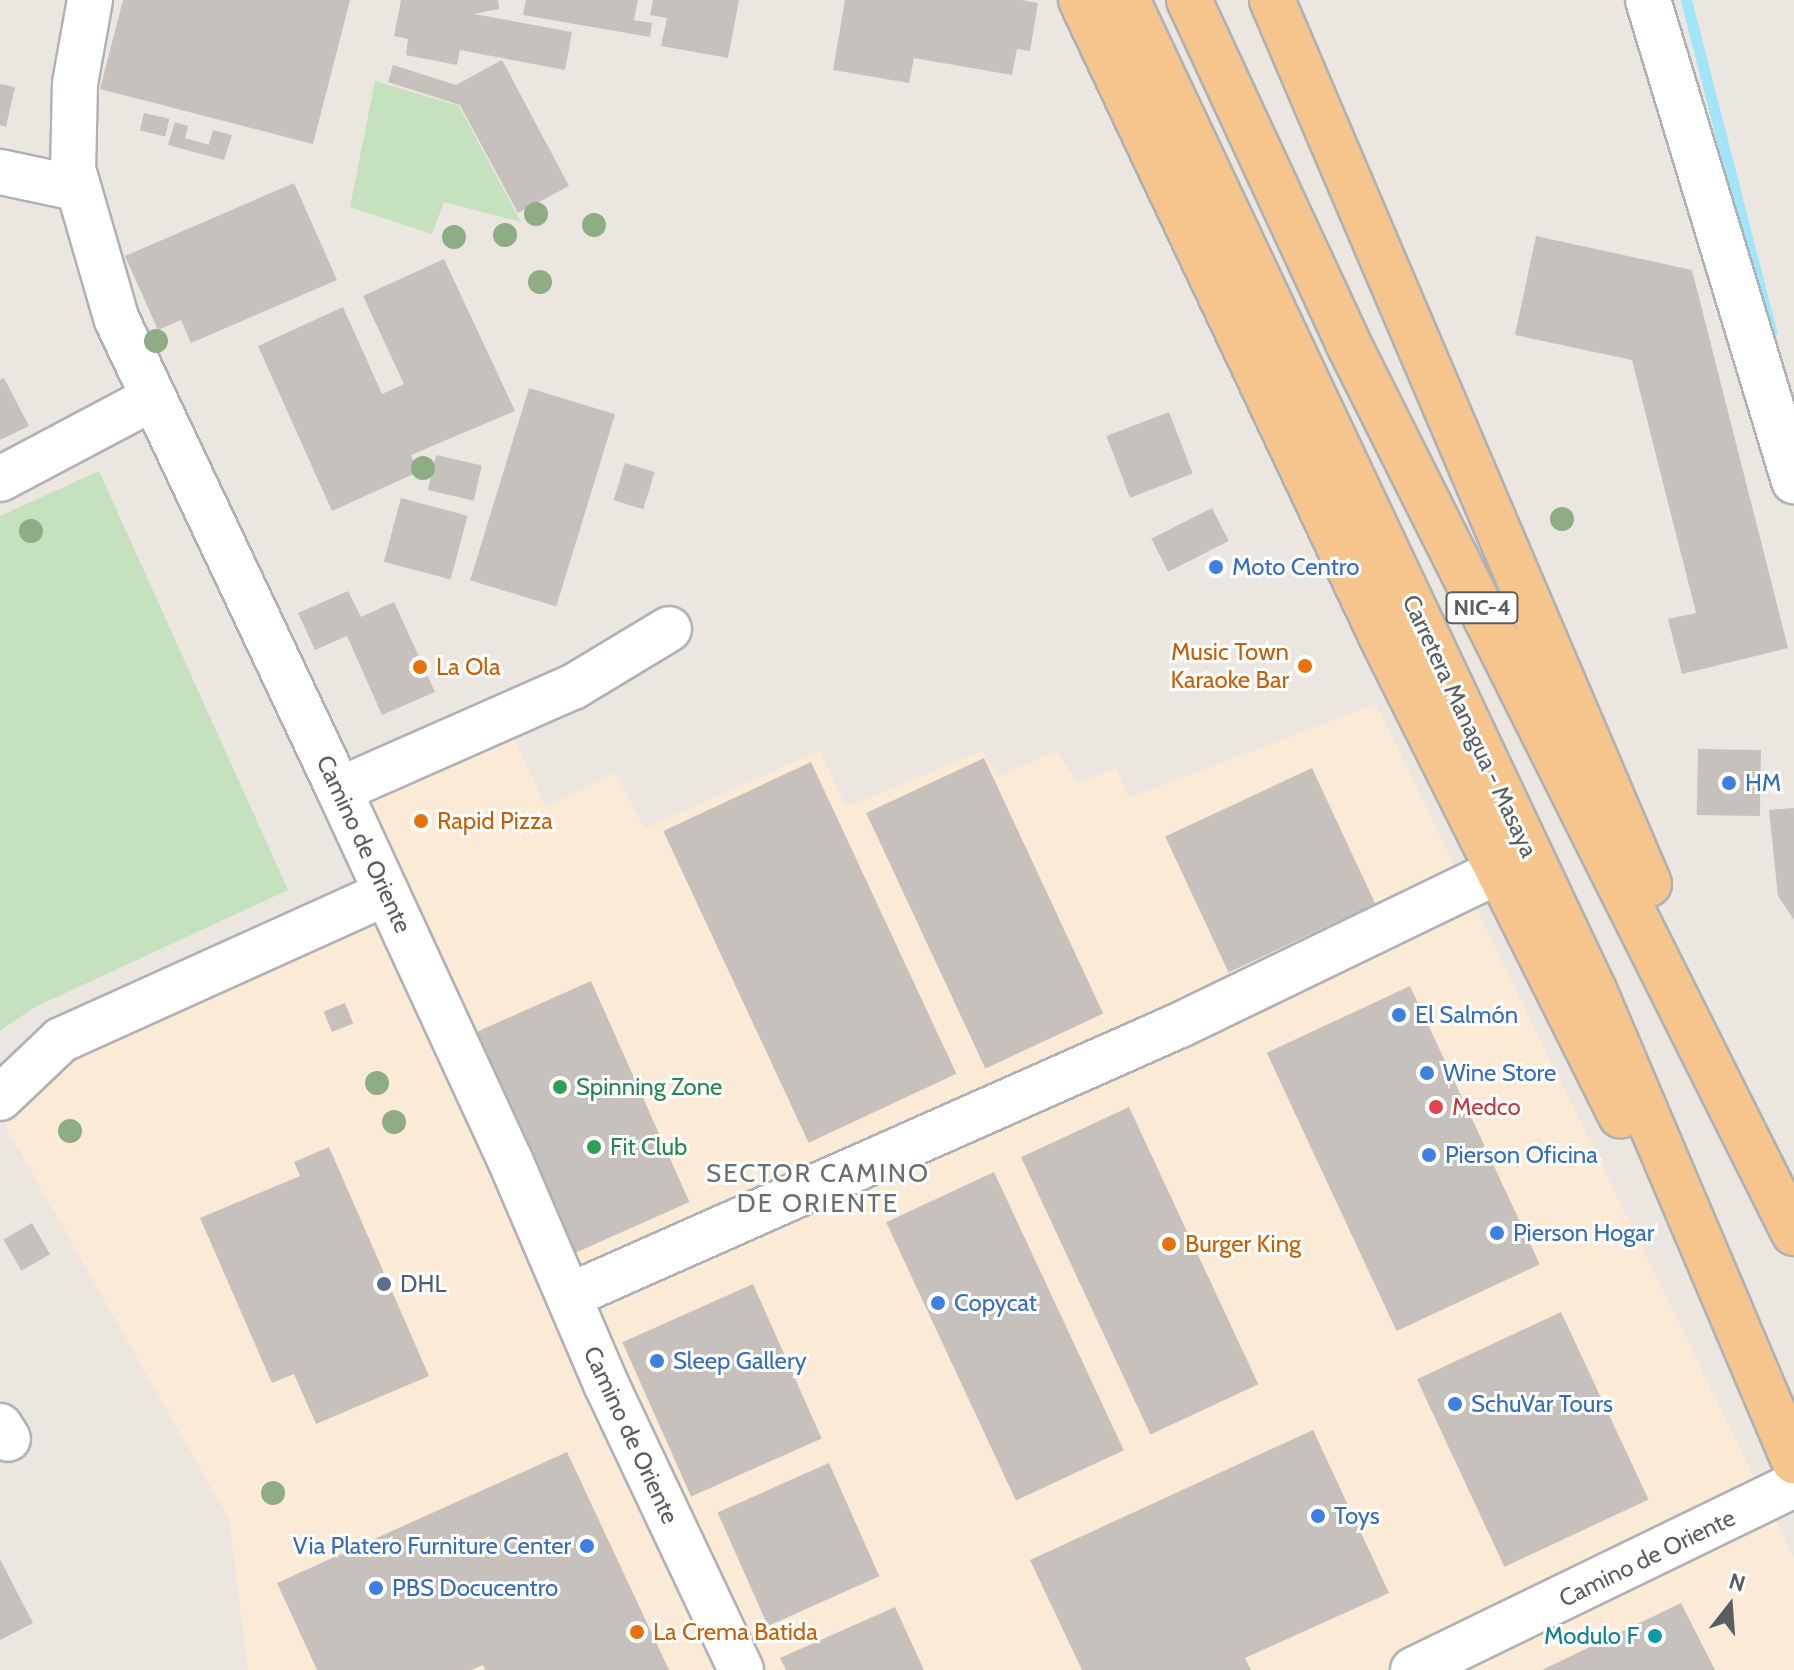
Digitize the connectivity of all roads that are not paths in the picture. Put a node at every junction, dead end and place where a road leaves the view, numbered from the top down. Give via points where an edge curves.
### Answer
1 (90, 0) edge
2 (1081, 0) edge
3 (1127, 0) edge
4 (1189, 0) edge
5 (1272, 0) edge
6 (1648, 0) edge
7 (0, 172) edge
8 (75, 188) junction
9 (151, 399) junction
10 (0, 479) edge
11 (1794, 481) edge
12 (669, 629) dead end
13 (339, 790) junction
14 (1496, 872) junction
15 (386, 893) junction
16 (0, 1098) edge
17 (1789, 1223) edge
18 (569, 1296) junction
19 (1725, 1299) junction
20 (1794, 1461) edge
21 (1794, 1485) edge
22 (741, 1670) edge
23 (1413, 1670) edge

1 - 8 street, Camino de Oriente via 70,132
2 - 14 highway
3 - 19 highway, Carretera Managua - Masaya / NIC-4 via 1594,990
4 - 17 highway, NIC-4 via 1347,341
5 - 17 highway via 1482,487 1558,679 1615,801
6 - 11 street
7 - 8 street
8 - 9 street, Camino de Oriente via 117,320
9 - 10 street
9 - 13 street, Camino de Oriente
12 - 13 street via 573,687
13 - 15 street, Camino de Oriente
14 - 18 street via 1166,1032
14 - 19 highway via 1584,1050
15 - 16 street via 61,1040
15 - 18 street, Camino de Oriente
18 - 22 street, Camino de Oriente
19 - 20 highway, Carretera Managua - Masaya / NIC-4
21 - 23 street, Camino de Oriente

